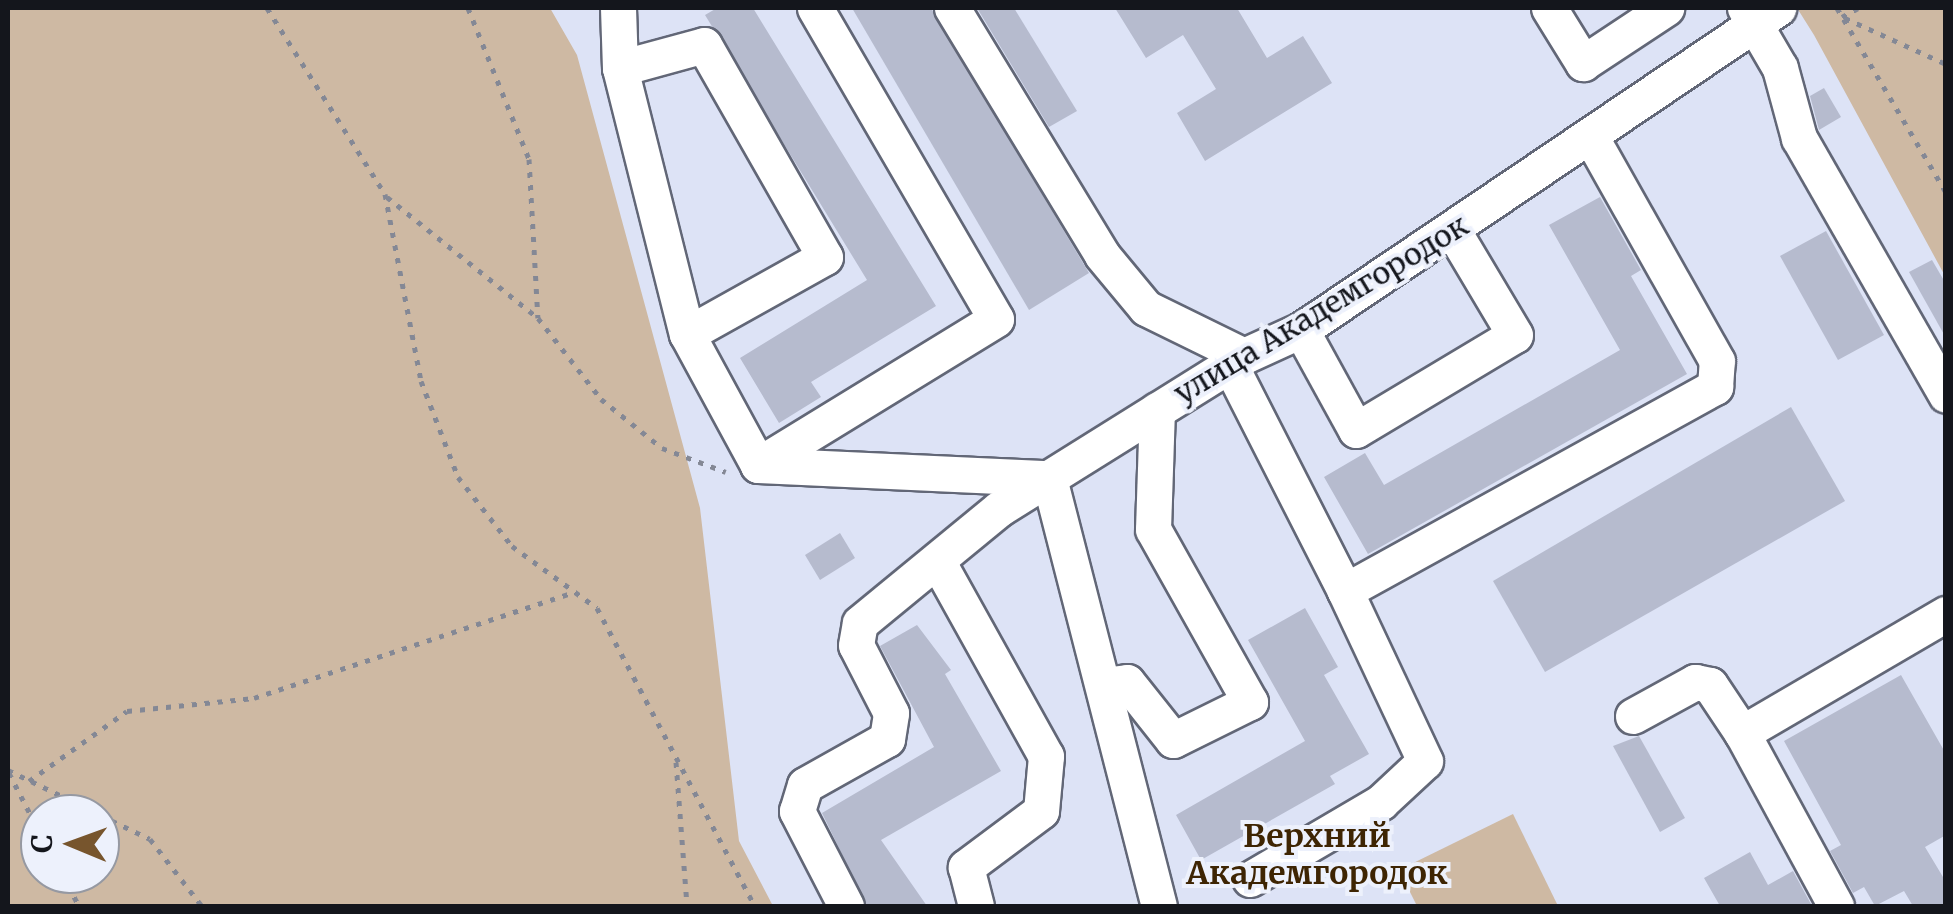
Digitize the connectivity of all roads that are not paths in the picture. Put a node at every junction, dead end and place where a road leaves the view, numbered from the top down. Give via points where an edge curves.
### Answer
1 (618, 8) edge
2 (815, 8) edge
3 (952, 8) edge
4 (1549, 8) edge
5 (1666, 8) edge
6 (1759, 13) edge
7 (620, 68) junction
8 (1590, 136) junction
9 (1453, 231) junction
10 (1301, 330) junction
11 (686, 334) junction
12 (1237, 360) junction
13 (1946, 394) edge
14 (1157, 410) junction
15 (758, 466) junction
16 (1049, 478) junction
17 (939, 564) junction
18 (1345, 591) junction
19 (1946, 614) edge
20 (1103, 685) junction
21 (1633, 716) dead end
22 (1742, 733) junction
23 (1250, 878) dead end
24 (846, 906) edge
25 (976, 906) edge
26 (1159, 906) edge
27 (1836, 906) edge

1 - 7 street
2 - 15 street via 996,318
3 - 12 street via 1102,255 1146,308
4 - 5 street via 1582,63
6 - 8 street, улица Академгородок
6 - 13 street via 1799,138
7 - 11 street
7 - 11 street via 704,45 825,257
8 - 9 street, улица Академгородок
8 - 18 street via 1717,361 1715,387
9 - 10 street, улица Академгородок
9 - 10 street via 1515,335 1356,430
10 - 12 street, улица Академгородок
11 - 15 street
12 - 14 street, улица Академгородок
12 - 18 street
14 - 16 street, улица Академгородок
14 - 20 street via 1153,529 1250,702 1173,740 1127,682
15 - 16 street
16 - 17 street, улица Академгородок via 999,509
16 - 20 street
17 - 24 street, улица Академгородок via 860,623 854,636 891,713 887,739 800,795 799,826
17 - 25 street via 1046,756 1041,811 966,867
18 - 23 street via 1425,761 1381,802
19 - 22 street
20 - 26 street
21 - 22 street via 1696,682 1710,685
22 - 27 street

